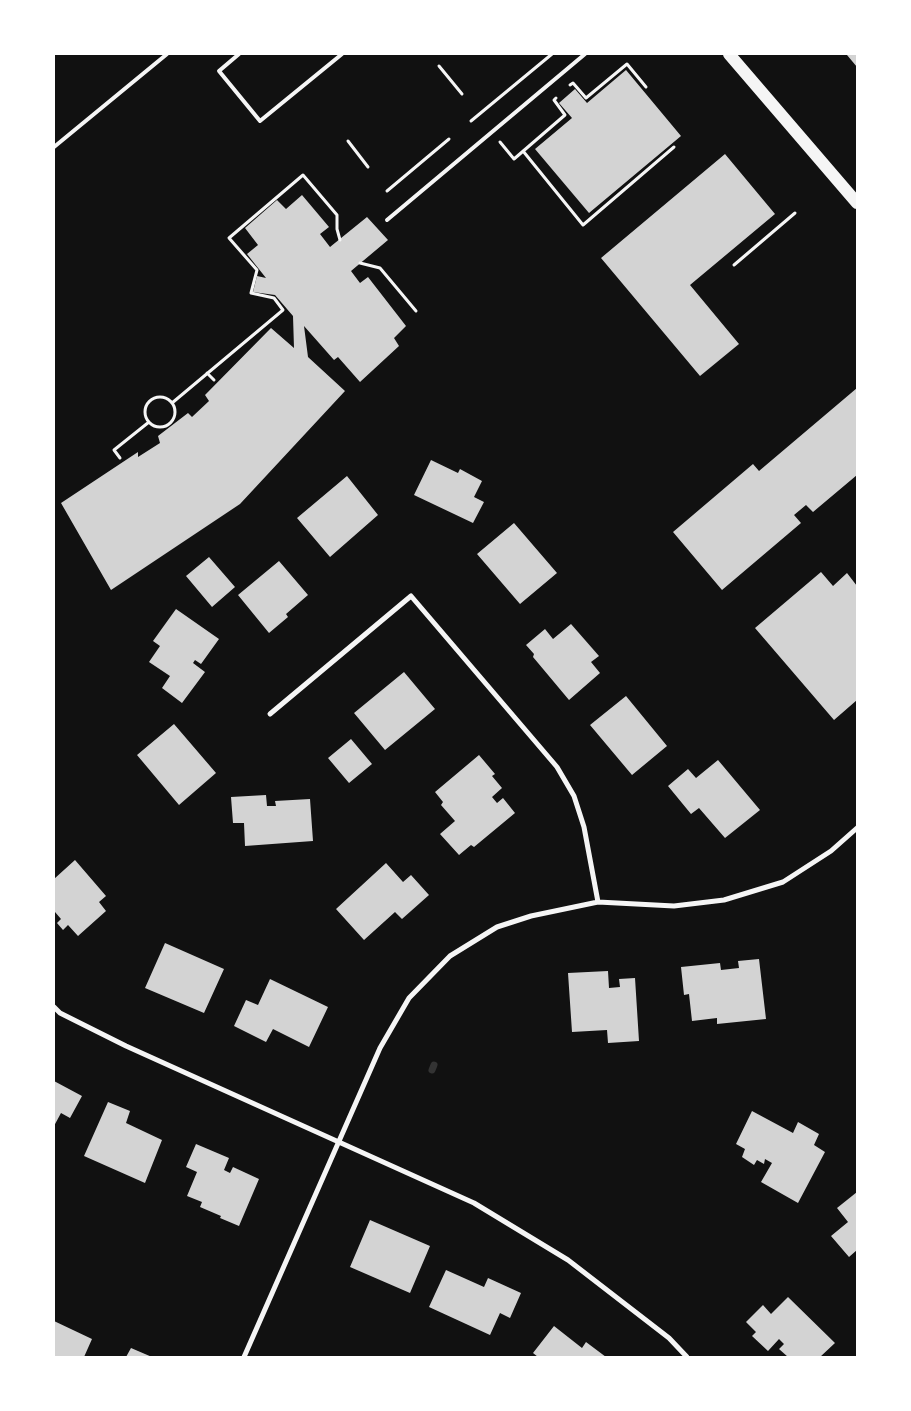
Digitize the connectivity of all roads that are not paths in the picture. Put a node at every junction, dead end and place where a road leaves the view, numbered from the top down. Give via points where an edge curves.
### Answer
1 (167, 54) edge
2 (239, 54) edge
3 (342, 54) edge
4 (585, 54) edge
5 (729, 54) edge
6 (54, 147) edge
7 (857, 203) edge
8 (387, 220) dead end
9 (270, 714) dead end
10 (857, 828) edge
11 (598, 902) junction
12 (54, 1007) edge
13 (339, 1141) junction
14 (244, 1357) edge
15 (687, 1357) edge

1 - 6 lane
2 - 3 lane via 219,71 260,121
4 - 8 lane
5 - 7 main road
9 - 11 street via 411,596 557,767 574,796 584,827
10 - 11 street via 831,851 783,882 724,900 674,906
11 - 13 street via 531,916 497,927 450,956 409,998 380,1048
12 - 13 street via 126,1046
13 - 14 street
13 - 15 street via 474,1203 568,1260 670,1338

